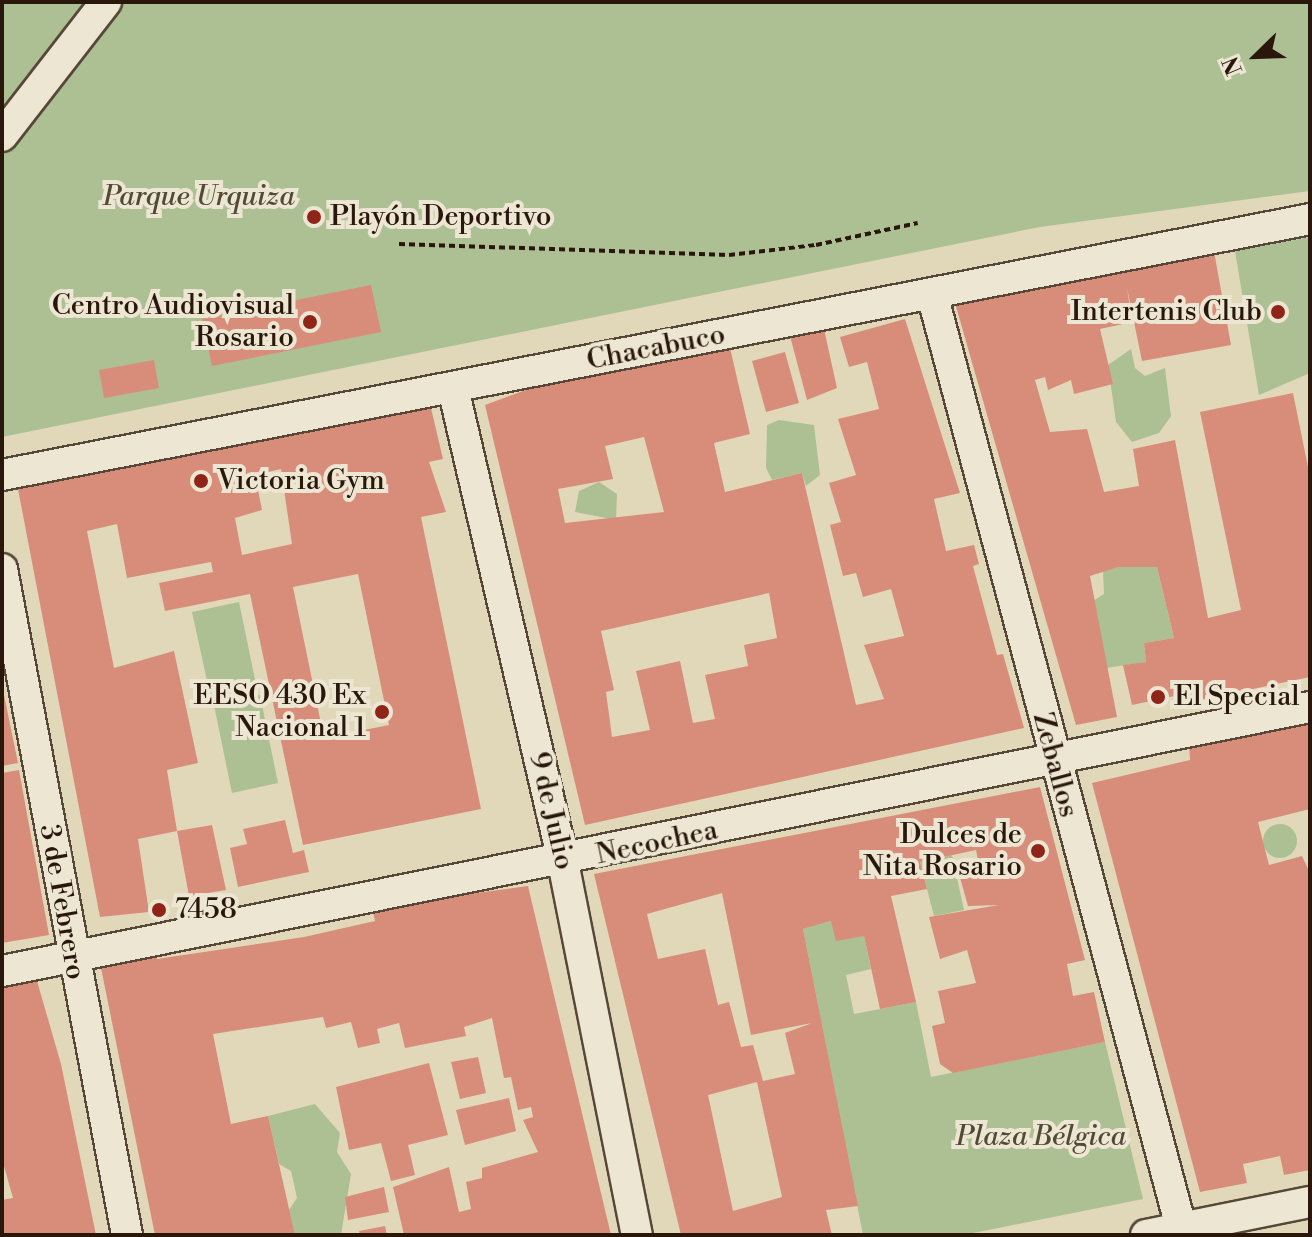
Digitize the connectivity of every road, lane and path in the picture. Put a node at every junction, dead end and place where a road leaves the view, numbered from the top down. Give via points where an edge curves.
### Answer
1 (106, 2) edge
2 (2, 136) edge
3 (1310, 219) edge
4 (918, 223) dead end
5 (399, 244) dead end
6 (932, 294) junction
7 (453, 388) junction
8 (2, 475) edge
9 (2, 569) edge
10 (1310, 707) edge
11 (1053, 760) junction
12 (563, 862) junction
13 (72, 958) junction
14 (2, 971) edge
15 (1310, 1202) edge
16 (1182, 1231) edge
17 (127, 1235) edge
18 (637, 1235) edge
19 (1146, 1235) edge

1 - 2 street
3 - 6 street, Chacabuco
4 - 5 path via 816,245 729,255
6 - 7 street, Chacabuco
6 - 11 street, Zeballos
7 - 8 street, Chacabuco
7 - 12 street, 9 de Julio
9 - 13 street, 3 de Febrero
10 - 11 street, Necochea
11 - 12 street, Necochea
11 - 16 street, Zeballos
12 - 13 street, Necochea
12 - 18 street, 9 de Julio
13 - 14 street, Necochea
13 - 17 street, 3 de Febrero
15 - 16 street
16 - 19 street

